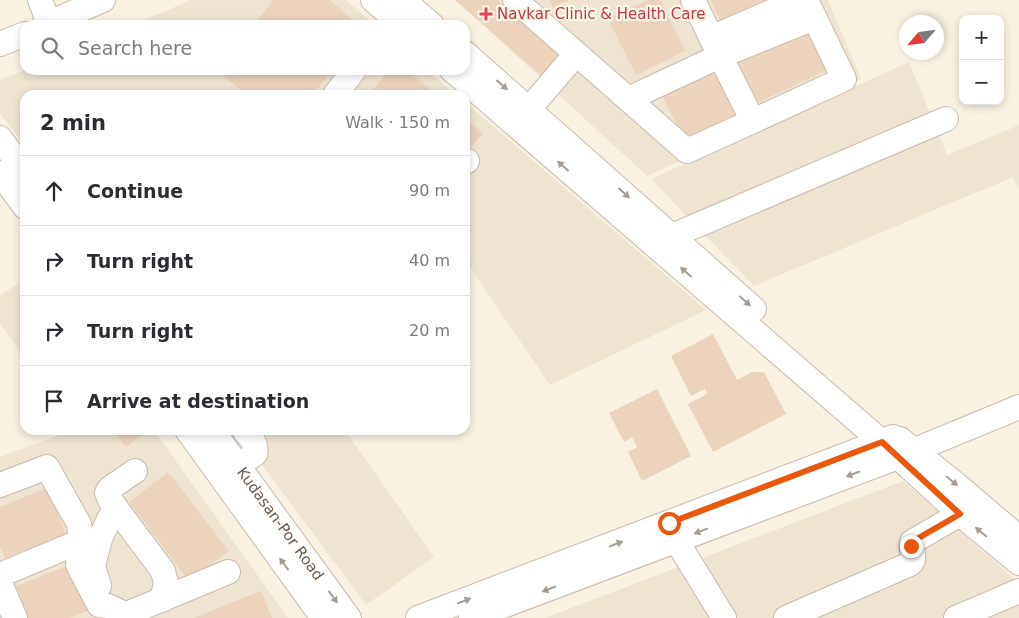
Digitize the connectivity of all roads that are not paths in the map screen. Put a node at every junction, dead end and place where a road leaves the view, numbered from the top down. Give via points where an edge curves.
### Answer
1 (40, 0) edge
2 (103, 0) edge
3 (373, 0) edge
4 (515, 0) edge
5 (693, 0) edge
6 (798, 0) edge
7 (810, 9) edge
8 (398, 14) edge
9 (45, 20) edge
10 (56, 20) edge
11 (417, 20) edge
12 (20, 36) edge
13 (0, 44) edge
14 (715, 47) junction
15 (576, 54) junction
16 (470, 58) edge
17 (350, 75) edge
18 (458, 75) edge
19 (339, 90) edge
20 (628, 100) junction
21 (529, 109) junction
22 (946, 119) dead end
23 (753, 121) junction
24 (0, 138) edge
25 (20, 166) edge
26 (0, 172) edge
27 (20, 200) edge
28 (672, 236) junction
29 (1019, 407) edge
30 (192, 435) edge
31 (214, 435) edge
32 (248, 435) edge
33 (898, 446) junction
34 (135, 470) dead end
35 (229, 471) junction
36 (0, 485) edge
37 (116, 508) junction
38 (960, 514) junction
39 (1019, 538) edge
40 (676, 540) junction
41 (81, 541) junction
42 (1019, 563) edge
43 (228, 572) dead end
44 (0, 575) edge
45 (0, 583) edge
46 (1019, 591) edge
47 (162, 600) junction
48 (127, 614) edge
49 (15, 618) edge
50 (323, 618) edge
51 (349, 618) edge
52 (418, 618) edge
53 (471, 618) edge
54 (724, 618) edge
55 (786, 618) edge
56 (956, 618) edge

1 - 9 street
2 - 10 street
3 - 8 street
4 - 15 street
5 - 14 street
6 - 14 street
7 - 14 street
7 - 23 street via 844,79
8 - 11 street
12 - 13 street
14 - 20 street
14 - 23 street
15 - 20 street
15 - 21 street
16 -> 21 street
17 - 19 street
33 -> 18 street
20 - 23 street via 687,150
21 -> 28 street
22 - 28 street
24 - 25 street
26 - 27 street
28 -> 33 street
29 - 33 street
30 - 35 street, Kudasan-Por Road
31 - 35 street, Kudasan-Por Road
32 - 35 street via 256,449 254,454
33 - 38 street
33 -> 39 street via 957,485
33 -> 40 street
52 -> 33 street
34 - 37 street via 107,493
50 -> 35 street, Kudasan-Por Road
35 -> 51 street, Kudasan-Por Road
36 - 41 street via 47,467 78,524
37 - 47 street via 164,571 166,583
37 - 48 street via 100,539 94,566 99,586
42 -> 38 street
38 - 55 street via 912,542 914,555 910,564
40 -> 53 street
40 - 54 street
41 - 44 street
41 - 48 street via 78,565 99,605
43 - 47 street
45 - 49 street
46 - 56 street
47 - 48 street

